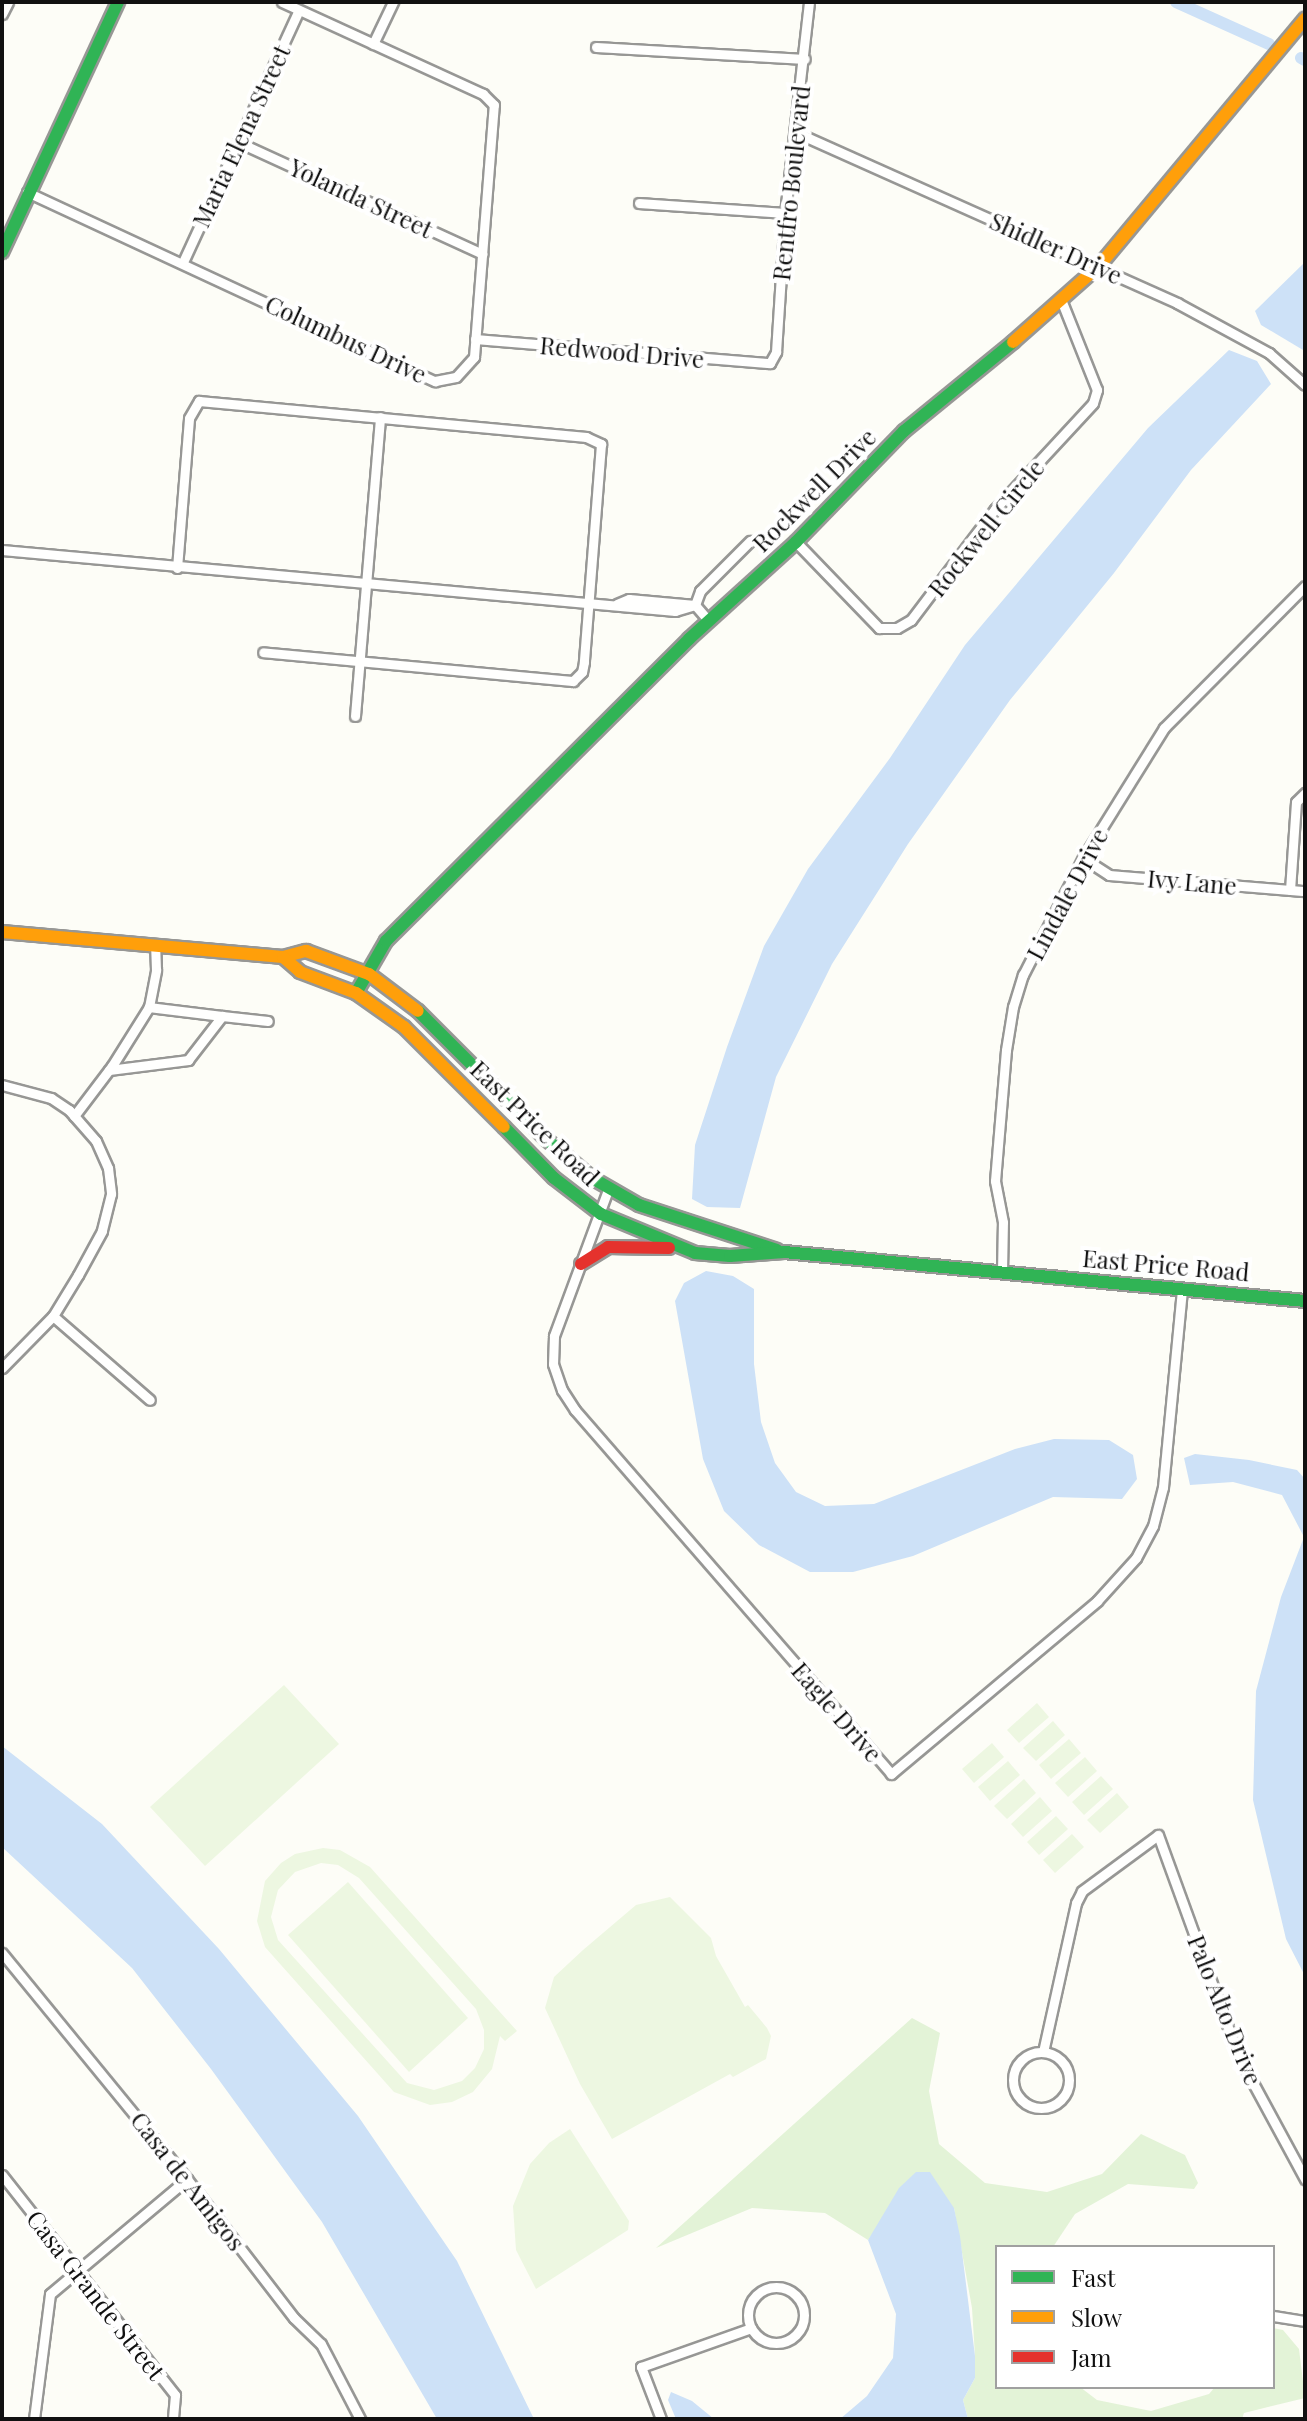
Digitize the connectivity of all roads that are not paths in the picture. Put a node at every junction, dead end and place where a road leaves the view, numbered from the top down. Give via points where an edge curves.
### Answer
1 (8, 2) edge
2 (118, 2) edge
3 (282, 2) edge
4 (393, 2) edge
5 (809, 2) edge
6 (299, 10) junction
7 (2, 14) edge
8 (1305, 19) edge
9 (373, 44) junction
10 (596, 47) dead end
11 (805, 59) junction
12 (795, 132) junction
13 (238, 142) junction
14 (27, 192) junction
15 (639, 203) dead end
16 (785, 213) junction
17 (2, 252) edge
18 (483, 254) junction
19 (183, 262) junction
20 (1099, 266) junction
21 (1062, 302) junction
22 (475, 339) junction
23 (770, 363) joint
24 (1305, 385) edge
25 (380, 417) junction
26 (750, 541) dead end
27 (796, 542) junction
28 (2, 550) edge
29 (177, 568) junction
30 (365, 582) junction
31 (1305, 586) edge
32 (588, 602) junction
33 (695, 605) junction
34 (709, 621) junction
35 (263, 652) dead end
36 (359, 662) junction
37 (355, 716) dead end
38 (1305, 793) edge
39 (1083, 858) junction
40 (1290, 890) junction
41 (1305, 891) edge
42 (2, 932) edge
43 (155, 946) junction
44 (283, 957) junction
45 (369, 974) junction
46 (356, 993) junction
47 (149, 1007) junction
48 (222, 1016) junction
49 (268, 1021) dead end
50 (109, 1070) junction
51 (2, 1085) edge
52 (74, 1116) junction
53 (609, 1187) junction
54 (601, 1214) junction
55 (681, 1248) junction
56 (784, 1252) junction
57 (581, 1264) junction
58 (1002, 1272) junction
59 (1182, 1289) junction
60 (1305, 1301) edge
61 (53, 1316) junction
62 (2, 1368) edge
63 (150, 1400) dead end
64 (2, 1953) edge
65 (1043, 2052) junction
66 (2, 2175) edge
67 (187, 2179) junction
68 (1305, 2179) edge
69 (75, 2270) junction
70 (1275, 2316) edge
71 (1304, 2322) edge
72 (751, 2328) junction
73 (34, 2419) edge
74 (173, 2419) edge
75 (360, 2419) edge
76 (661, 2419) edge

1 - 7 street
2 - 14 main road
3 - 6 street
4 - 9 street
5 - 11 street, Rentfro Boulevard
6 - 9 street
6 - 13 street, Maria Elena Street
8 - 20 main road, Rockwell Drive
9 - 18 street, Columbus Drive via 483,94 494,105
10 - 11 street
11 - 12 street, Rentfro Boulevard
12 - 16 street, Rentfro Boulevard
12 - 20 street, Shidler Drive
13 - 18 street, Yolanda Street
13 - 19 street, Maria Elena Street
14 - 17 main road
14 - 19 street, Columbus Drive
15 - 16 street
16 - 23 street, Rentfro Boulevard via 776,352
18 - 22 street, Columbus Drive
19 - 22 street, Columbus Drive via 435,381 456,377 474,357
20 - 21 main road, Rockwell Drive
20 - 24 street, Shidler Drive via 1251,342
21 - 27 main road, Rockwell Drive via 904,431
21 - 27 street, Rockwell Circle via 1097,390 1093,403 995,509 911,620 897,628 879,628
22 - 23 street, Redwood Drive
25 - 29 street via 207,399 195,403 189,418
25 - 30 street
25 - 32 street via 596,440 602,453
26 - 33 street via 700,591
27 - 34 main road, Rockwell Drive
28 - 29 street
29 - 30 street
30 - 32 street
30 - 36 street
31 - 39 street, Lindale Drive via 1164,728
32 - 33 street via 614,605 629,599
32 - 36 street via 584,662 573,681
33 - 34 street
34 - 45 main road, Rockwell Drive via 386,941
35 - 36 street
36 - 37 street
38 - 40 street via 1296,802
39 - 40 street, Ivy Lane via 1109,875
39 - 58 street, Lindale Drive via 1023,975 1013,1007 995,1181 1003,1222
40 - 41 street, Ivy Lane
42 - 43 main road, East Price Road
43 - 44 main road, East Price Road
43 - 47 street
44 - 45 main road, East Price Road via 306,951
44 - 46 main road, East Price Road via 300,972
45 - 46 main road, Rockwell Drive
45 - 53 main road, East Price Road via 431,1021 546,1139
46 - 54 main road, East Price Road via 422,1043 554,1178
47 - 48 street
47 - 50 street
48 - 49 street
48 - 50 street via 188,1060
50 - 52 street
51 - 52 street via 51,1098
52 - 61 street via 96,1141 108,1168 111,1194 102,1231
53 - 54 street, Eagle Drive
53 - 56 main road, East Price Road via 673,1218
54 - 55 main road, East Price Road
54 - 57 street, Eagle Drive
55 - 56 main road, East Price Road via 730,1256
55 - 57 main road via 608,1247
56 - 58 main road, East Price Road
57 - 59 street, Eagle Drive via 554,1336 553,1364 562,1390 891,1774 1097,1601 1136,1558 1153,1526 1163,1487
58 - 59 main road, East Price Road
59 - 60 main road, East Price Road
61 - 62 street
61 - 63 street
64 - 67 street, Casa de Amigos
65 - 65 street via 1026,2056 1013,2078 1017,2094 1039,2108 1064,2096 1069,2077 1061,2060
65 - 68 street, Palo Alto Drive via 1082,1891 1158,1835 1239,2057
66 - 69 street, Casa Grande Street
67 - 69 street
67 - 75 street, Casa de Amigos via 294,2318 321,2344
69 - 73 street via 50,2294 46,2308
69 - 74 street, Casa Grande Street via 175,2395
70 - 71 street
72 - 72 street via 772,2343 790,2340 805,2318 801,2300 786,2288 766,2288 748,2309
72 - 76 street via 641,2367

